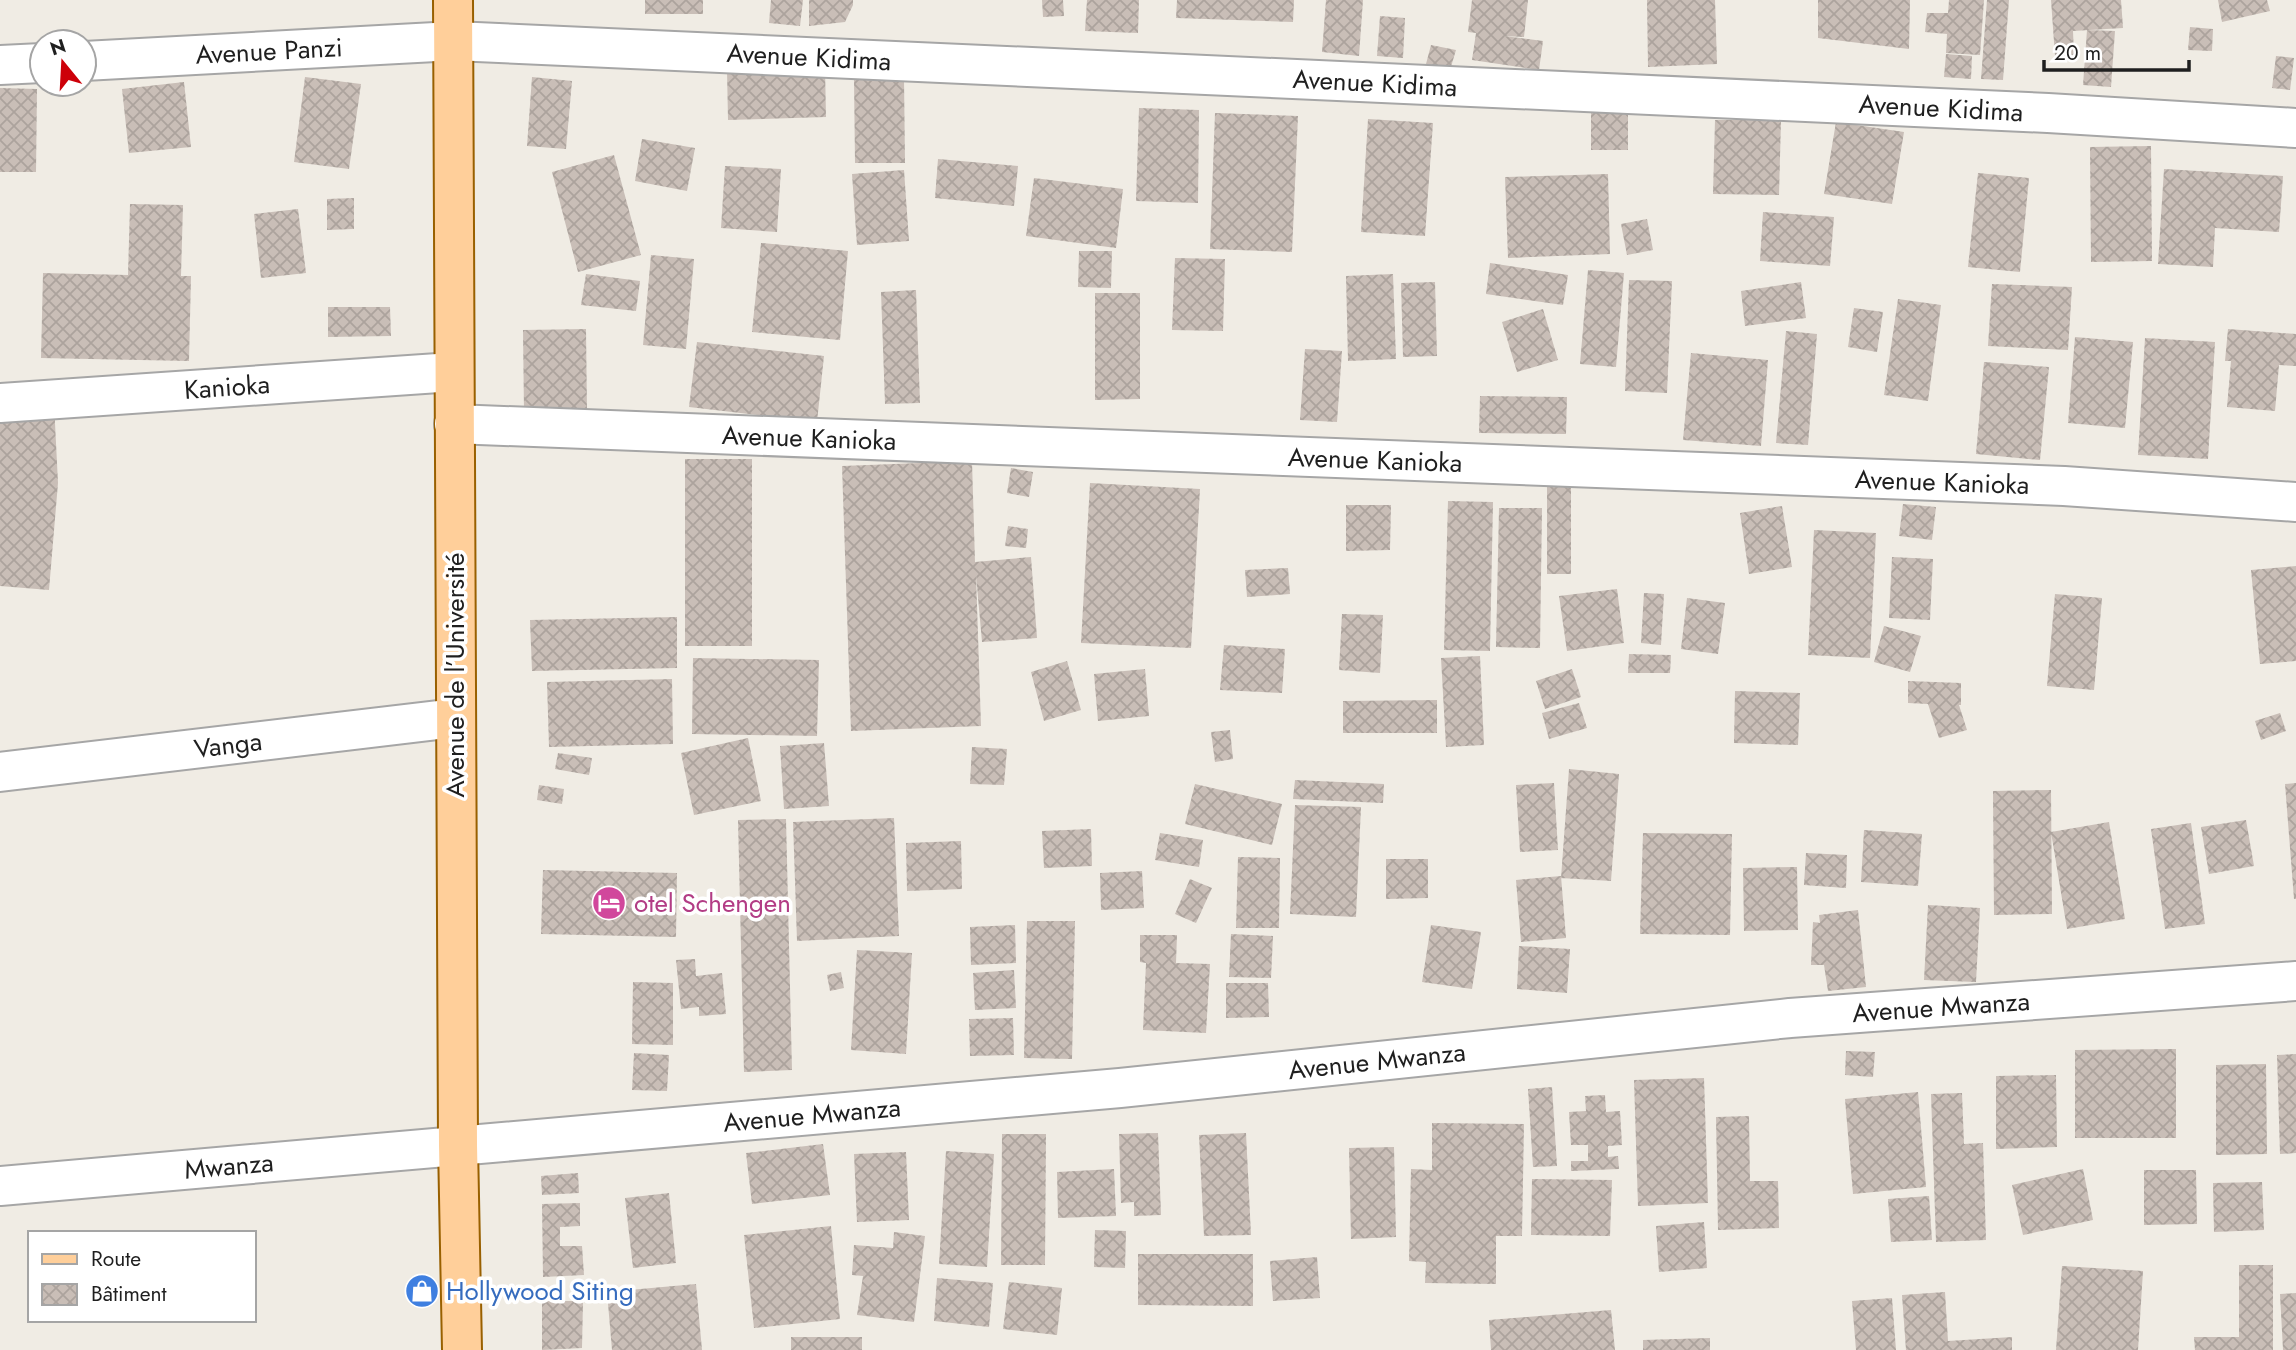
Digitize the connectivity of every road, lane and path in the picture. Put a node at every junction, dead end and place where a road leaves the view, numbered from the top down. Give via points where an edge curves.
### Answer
1 (453, 0) edge
2 (454, 41) junction
3 (98, 60) edge
4 (28, 64) edge
5 (0, 65) edge
6 (2296, 128) edge
7 (453, 372) junction
8 (0, 403) edge
9 (454, 424) junction
10 (2296, 502) edge
11 (455, 718) junction
12 (0, 772) edge
13 (2296, 981) edge
14 (458, 1145) junction
15 (0, 1186) edge
16 (462, 1350) edge

1 - 2 main road, Avenue de l’Université
2 - 3 street, Avenue Panzi
2 - 6 street, Avenue Kidima via 2034,112
2 - 7 main road, Avenue de l’Université
4 - 5 street
7 - 8 street, Kanioka
7 - 9 main road, Avenue de l’Université
9 - 10 street, Avenue Kanioka via 2064,486
9 - 11 main road, Avenue de l’Université
11 - 12 street, Vanga
11 - 14 main road, Avenue de l’Université
13 - 14 street, Avenue Mwanza via 1790,1018 1120,1088
14 - 15 street, Mwanza
14 - 16 main road, Avenue de l’Université

